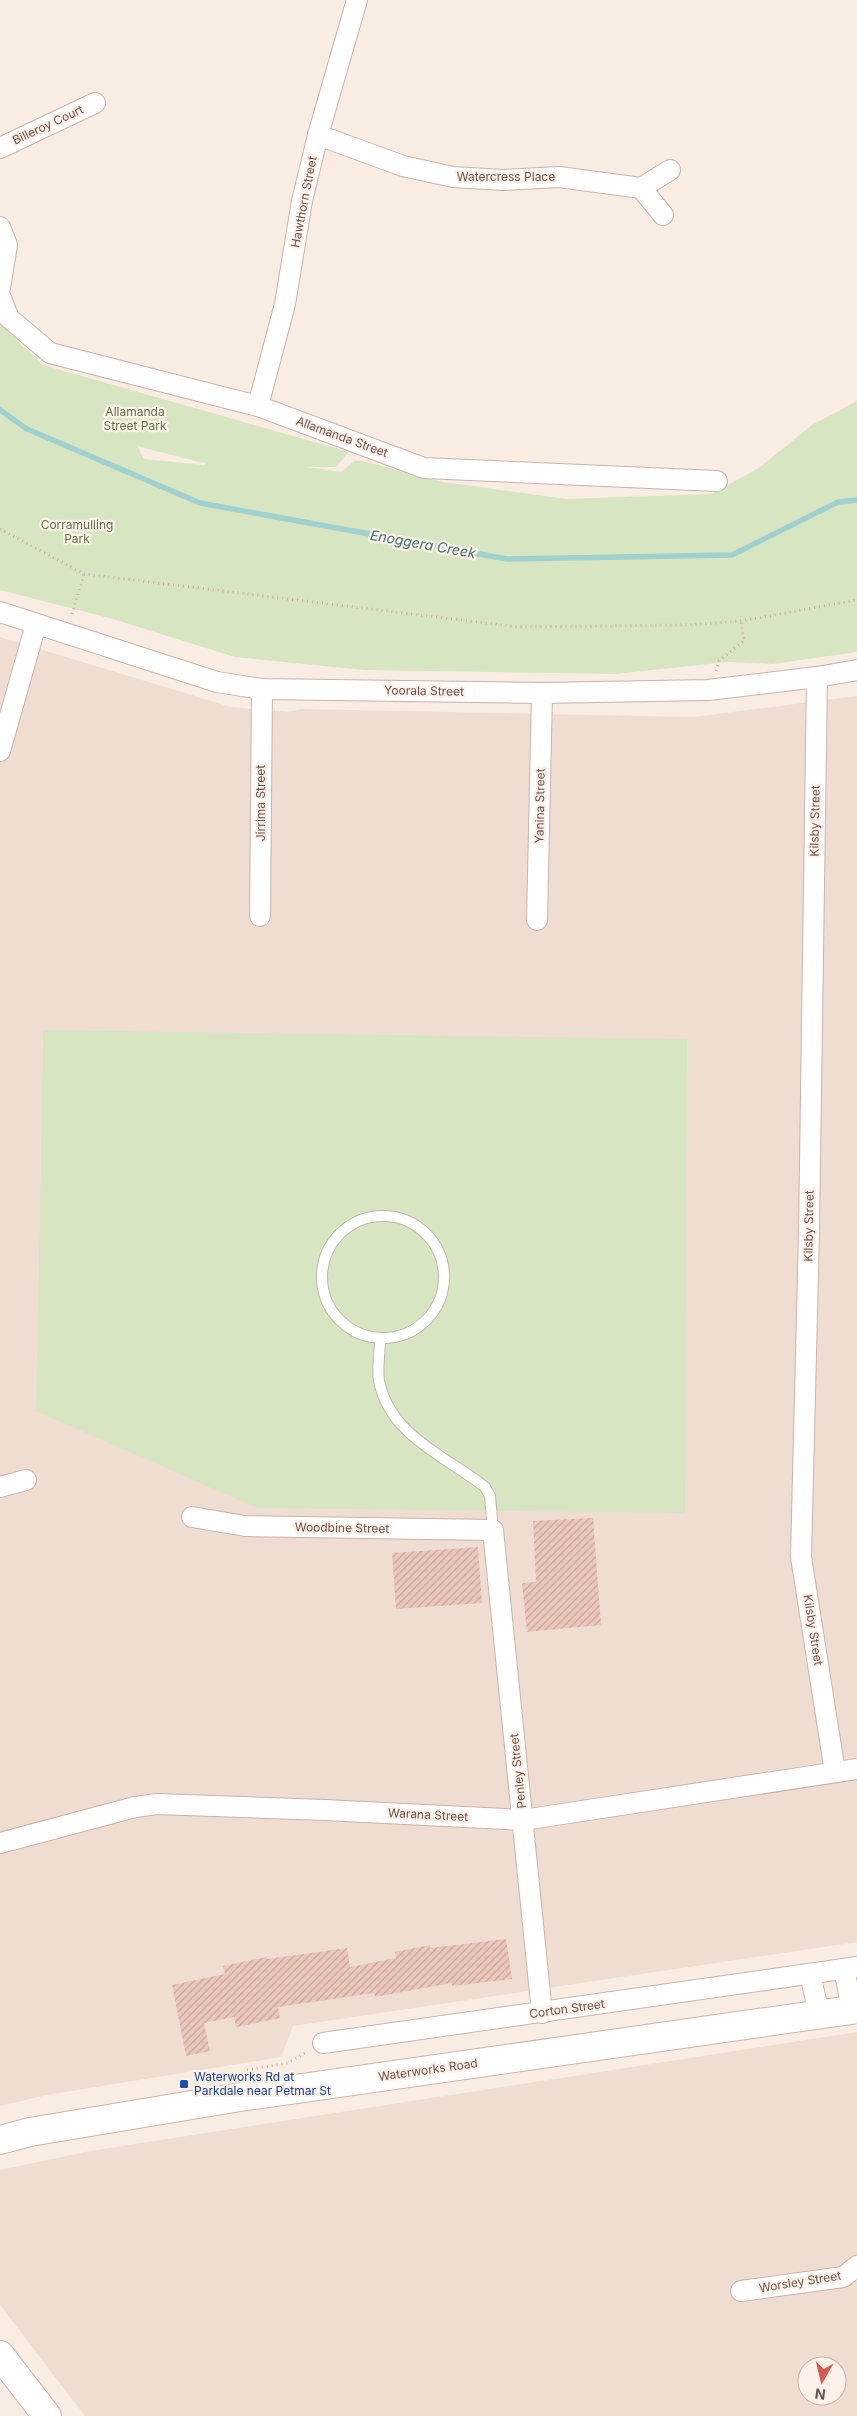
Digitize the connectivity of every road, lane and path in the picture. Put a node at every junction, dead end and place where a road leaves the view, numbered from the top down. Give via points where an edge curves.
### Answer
1 (357, 0) edge
2 (95, 103) dead end
3 (318, 135) junction
4 (0, 148) edge
5 (670, 170) dead end
6 (641, 188) junction
7 (663, 215) dead end
8 (0, 227) edge
9 (0, 288) edge
10 (0, 296) edge
11 (258, 406) junction
12 (717, 482) dead end
13 (0, 529) edge
14 (84, 574) junction
15 (857, 600) edge
16 (0, 612) edge
17 (741, 621) junction
18 (36, 624) junction
19 (66, 633) junction
20 (857, 670) edge
21 (817, 677) junction
22 (262, 689) junction
23 (711, 690) junction
24 (542, 693) junction
25 (0, 751) edge
26 (260, 916) dead end
27 (538, 920) dead end
28 (380, 1339) junction
29 (26, 1480) dead end
30 (0, 1487) edge
31 (192, 1517) dead end
32 (493, 1530) junction
33 (857, 1769) edge
34 (835, 1772) junction
35 (523, 1820) junction
36 (0, 1843) edge
37 (851, 1968) edge
38 (810, 1974) junction
39 (855, 2009) edge
40 (542, 2012) junction
41 (819, 2014) junction
42 (323, 2043) dead end
43 (0, 2140) edge
44 (857, 2266) edge
45 (741, 2291) dead end
46 (0, 2355) edge
47 (47, 2416) edge

1 - 3 street, Hawthorn Street
2 - 4 street, Billeroy Court
3 - 6 street, Watercress Place via 403,166 453,177 503,180 559,177
3 - 11 street, Hawthorn Street via 302,201 285,304
5 - 6 street
6 - 7 street
8 - 9 street via 7,245
10 - 11 street, Allamanda Street via 9,318 50,353
11 - 12 street, Allamanda Street via 424,468
13 - 14 path
14 - 17 path via 518,627 688,625
14 - 19 path
15 - 17 path
16 - 18 street, Yoorala Street
17 - 23 path via 744,642 719,661
18 - 19 street, Yoorala Street
18 - 25 street
19 - 22 street, Yoorala Street via 217,682
20 - 21 street, Yoorala Street
21 - 23 street, Yoorala Street
21 - 34 street, Kilsby Street via 801,1557
22 - 24 street, Yoorala Street
22 - 26 street, Jirrima Street
23 - 24 street, Yoorala Street
24 - 27 street, Yanina Street
28 - 28 lane via 360,1334 342,1323 329,1306 322,1280 330,1247 343,1231 361,1220 382,1216 401,1219 419,1228 433,1242 442,1259 444,1278 441,1298 432,1315 417,1328 400,1336
28 - 32 lane via 379,1381 388,1403 402,1424 423,1445 485,1487 490,1496
29 - 30 street
31 - 32 street, Woodbine Street via 245,1526
32 - 35 street, Penley Street
33 - 34 street, Warana Street
34 - 35 street, Warana Street
35 - 36 street, Warana Street via 157,1804 134,1807
35 - 40 street, Penley Street
37 - 38 street, Corton Street
37 - 39 street, Corton Street
38 - 40 street, Corton Street
38 - 41 street
39 - 41 main road, Waterworks Road
40 - 42 street, Corton Street
41 - 43 main road, Waterworks Road via 240,2097 30,2132
44 - 45 street, Worsley Street via 843,2277
46 - 47 main road

